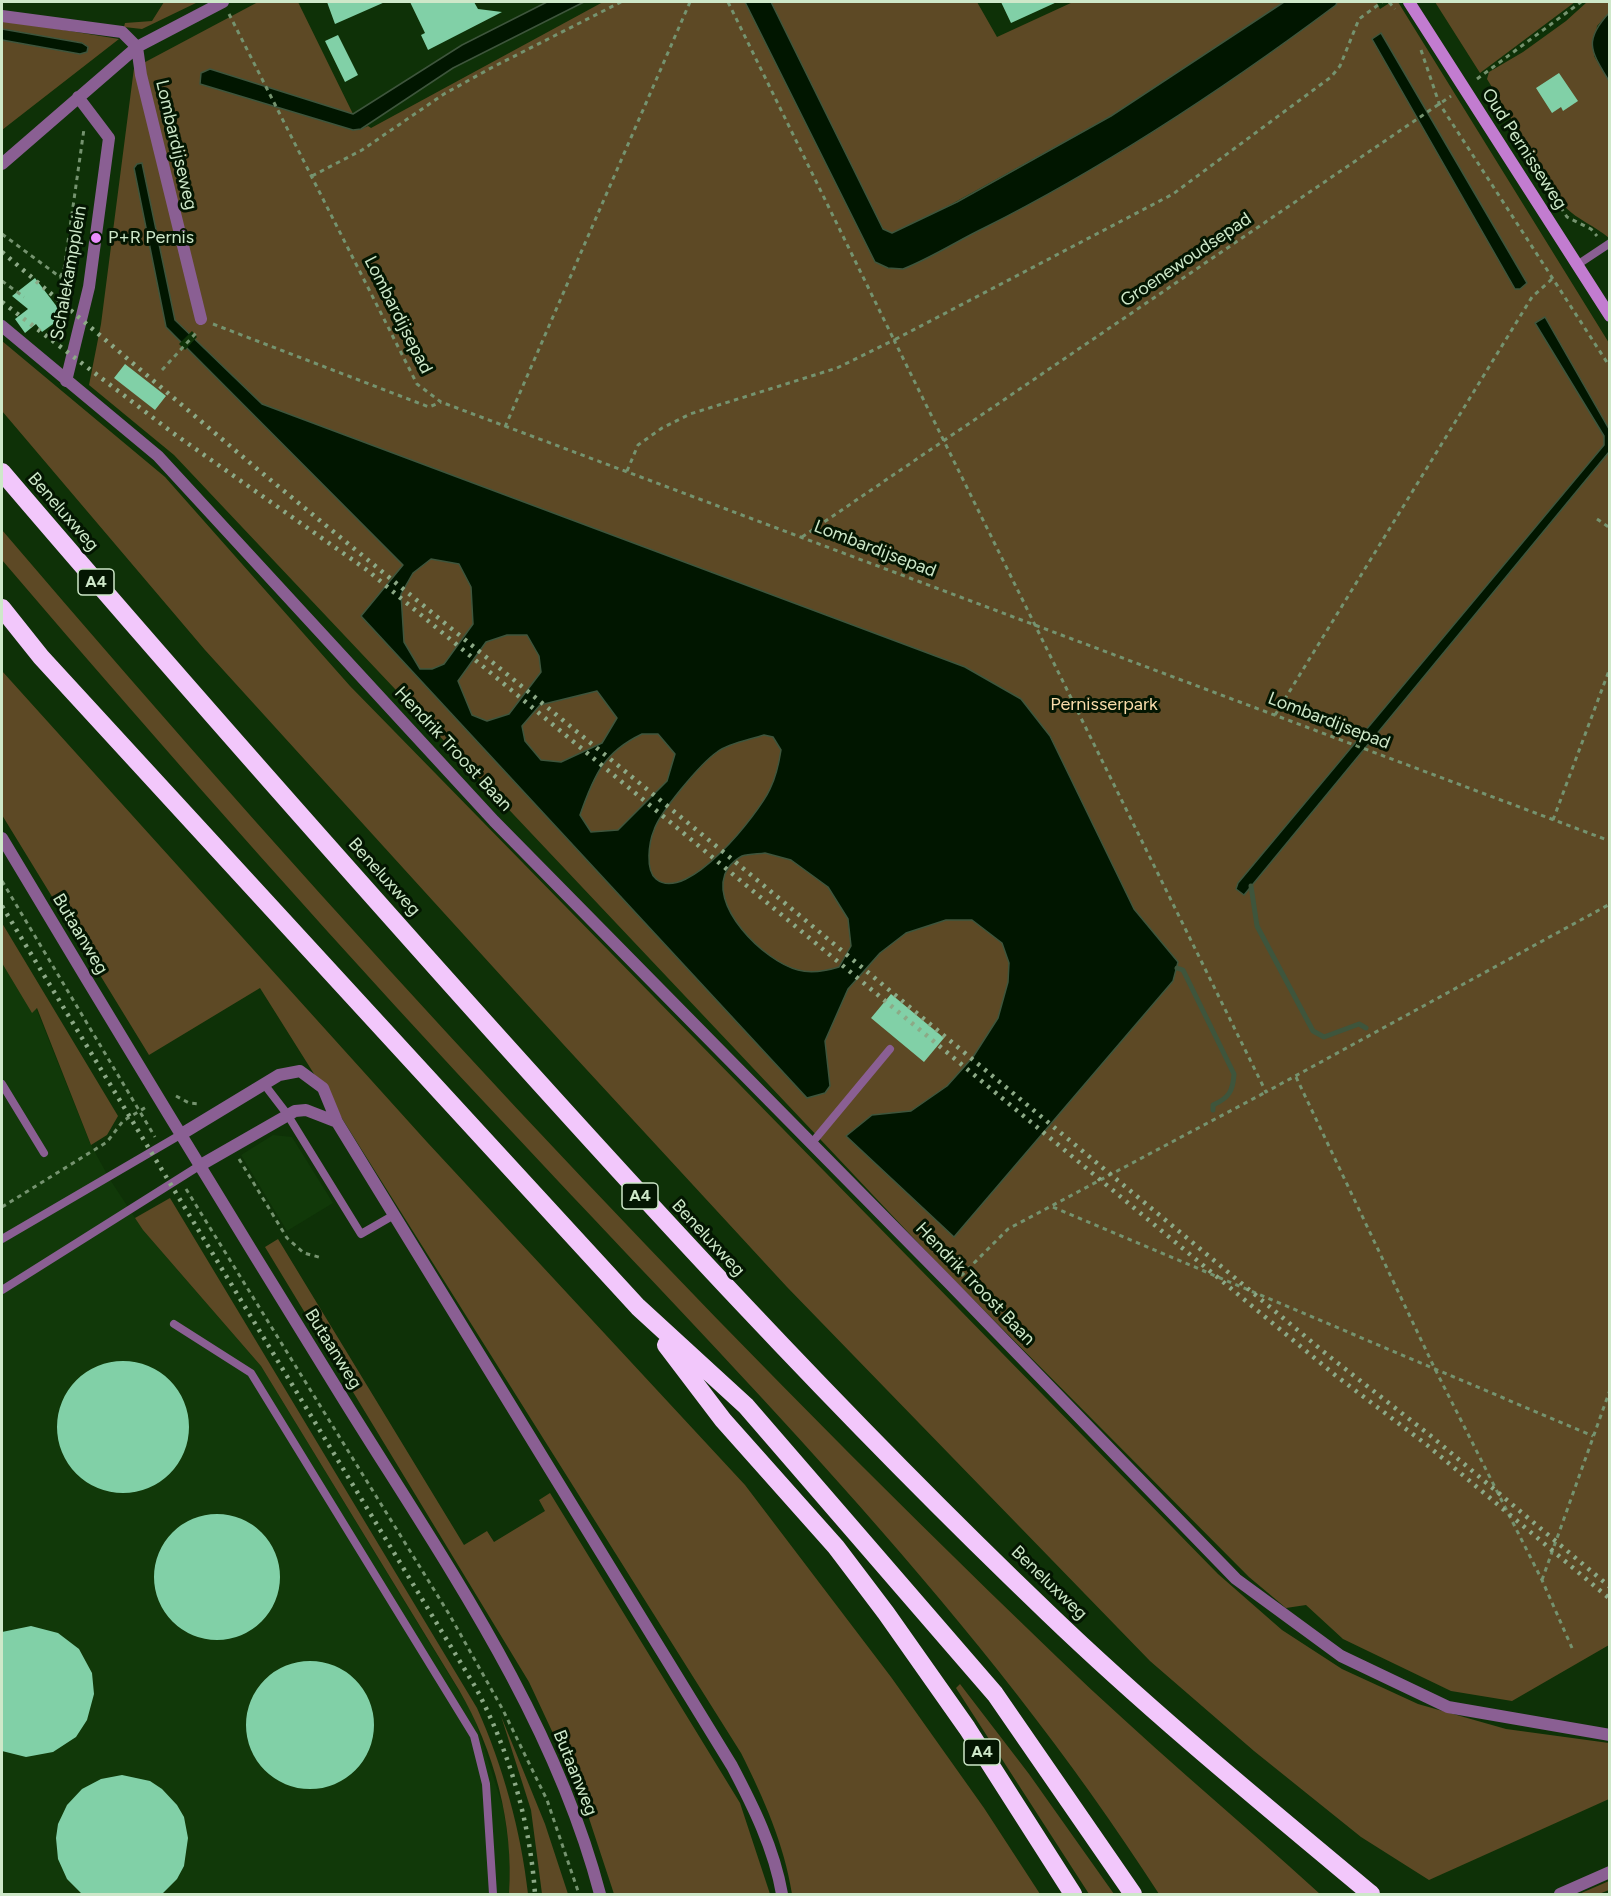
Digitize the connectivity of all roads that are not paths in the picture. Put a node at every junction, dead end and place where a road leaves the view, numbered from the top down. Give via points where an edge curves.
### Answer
1 (220, 2) edge
2 (1409, 2) edge
3 (2, 16) edge
4 (137, 47) junction
5 (78, 97) junction
6 (2, 164) edge
7 (1607, 245) edge
8 (1577, 264) junction
9 (1610, 316) edge
10 (201, 319) road end
11 (2, 326) edge
12 (66, 381) junction
13 (2, 472) edge
14 (2, 608) edge
15 (2, 838) edge
16 (890, 1049) dead end
17 (2, 1084) edge
18 (264, 1084) junction
19 (287, 1114) junction
20 (337, 1122) junction
21 (180, 1135) junction
22 (811, 1144) junction
23 (44, 1152) dead end
24 (199, 1166) junction
25 (394, 1215) junction
26 (2, 1239) edge
27 (2, 1290) edge
28 (638, 1307) junction
29 (174, 1324) dead end
30 (1610, 1735) edge
31 (1610, 1872) edge
32 (493, 1894) edge
33 (600, 1894) edge
34 (782, 1894) edge
35 (1073, 1894) edge
36 (1133, 1894) edge
37 (1371, 1894) edge
38 (1560, 1894) edge

1 - 4 street
2 - 8 street, Oud Pernisseweg
3 - 4 street via 122,32
4 - 5 street
4 - 10 street, Lombardijseweg
5 - 6 street
5 - 12 street, Schalekampplein via 109,138 89,287
7 - 8 lane
8 - 9 street, Oud Pernisseweg
11 - 12 street, Schalekampplein
12 - 22 street, Hendrik Troost Baan via 158,456 494,821
13 - 37 highway, Beneluxweg / A4 via 190,692 640,1196 824,1390 1049,1615
14 - 28 highway, A4 via 41,657
15 - 21 street, Butaanweg
16 - 22 lane
17 - 23 lane
18 - 19 lane
18 - 20 street via 279,1075 300,1071 310,1076 323,1088
18 - 21 street
19 - 20 street via 306,1110
19 - 24 street
19 - 25 lane via 361,1234
20 - 25 street
21 - 24 street, Butaanweg
21 - 26 lane
22 - 30 street, Hendrik Troost Baan via 1236,1579 1341,1656 1448,1707
24 - 27 lane
24 - 33 street, Butaanweg via 471,1606 532,1714 572,1809
25 - 34 street via 732,1766 761,1825
28 - 35 highway, A4 via 723,1420 836,1547 886,1613 967,1728
28 - 36 highway, A4 via 746,1406 995,1694
29 - 32 lane via 251,1373 474,1736 486,1784
31 - 38 street

